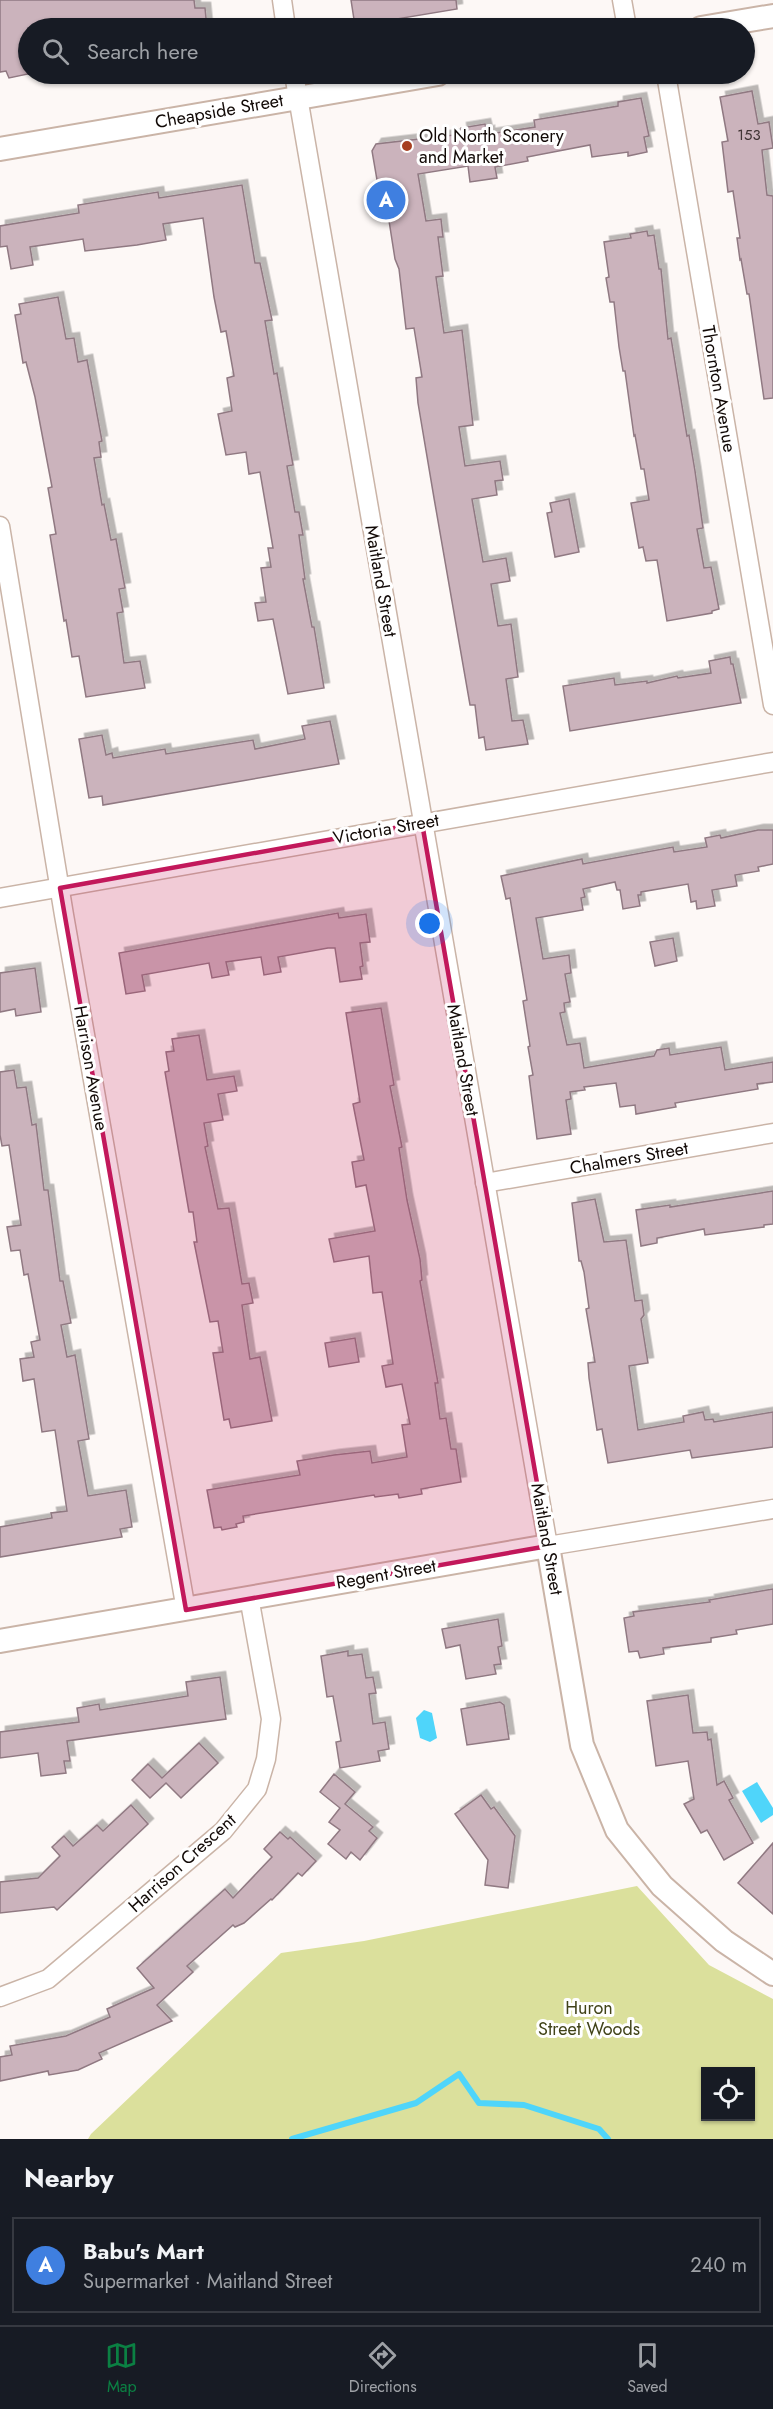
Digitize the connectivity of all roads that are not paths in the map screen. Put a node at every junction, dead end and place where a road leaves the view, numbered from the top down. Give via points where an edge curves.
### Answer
1 (282, 0) edge
2 (622, 0) edge
3 (773, 16) edge
4 (285, 18) edge
5 (625, 18) edge
6 (755, 19) edge
7 (296, 84) edge
8 (380, 84) edge
9 (668, 84) edge
10 (298, 98) junction
11 (0, 149) edge
12 (0, 526) edge
13 (773, 705) edge
14 (773, 762) edge
15 (422, 823) junction
16 (60, 888) junction
17 (0, 898) edge
18 (773, 1133) edge
19 (485, 1183) junction
20 (773, 1509) edge
21 (548, 1546) junction
22 (249, 1597) junction
23 (186, 1610) junction
24 (0, 1641) edge
25 (773, 1974) edge
26 (0, 1997) edge

1 - 4 street
2 - 5 street
3 - 6 street
7 - 10 street, Maitland Street
8 - 10 street, Cheapside Street
9 - 13 street, Thornton Avenue
10 - 11 street, Cheapside Street
10 - 15 street, Maitland Street
12 - 16 street, Harrison Avenue
14 - 15 street, Victoria Street
15 - 16 street, Victoria Street
15 - 19 street, Maitland Street
16 - 17 street, Victoria Street
16 - 23 street, Harrison Avenue
18 - 19 street, Chalmers Street
19 - 21 street, Maitland Street
20 - 21 street, Regent Street
21 - 22 street, Regent Street
21 - 25 street, Maitland Street via 582,1745 617,1830 662,1886 724,1941
22 - 23 street, Regent Street
22 - 26 street, Harrison Crescent via 271,1719 258,1789 223,1831 48,1979
23 - 24 street, Regent Street

